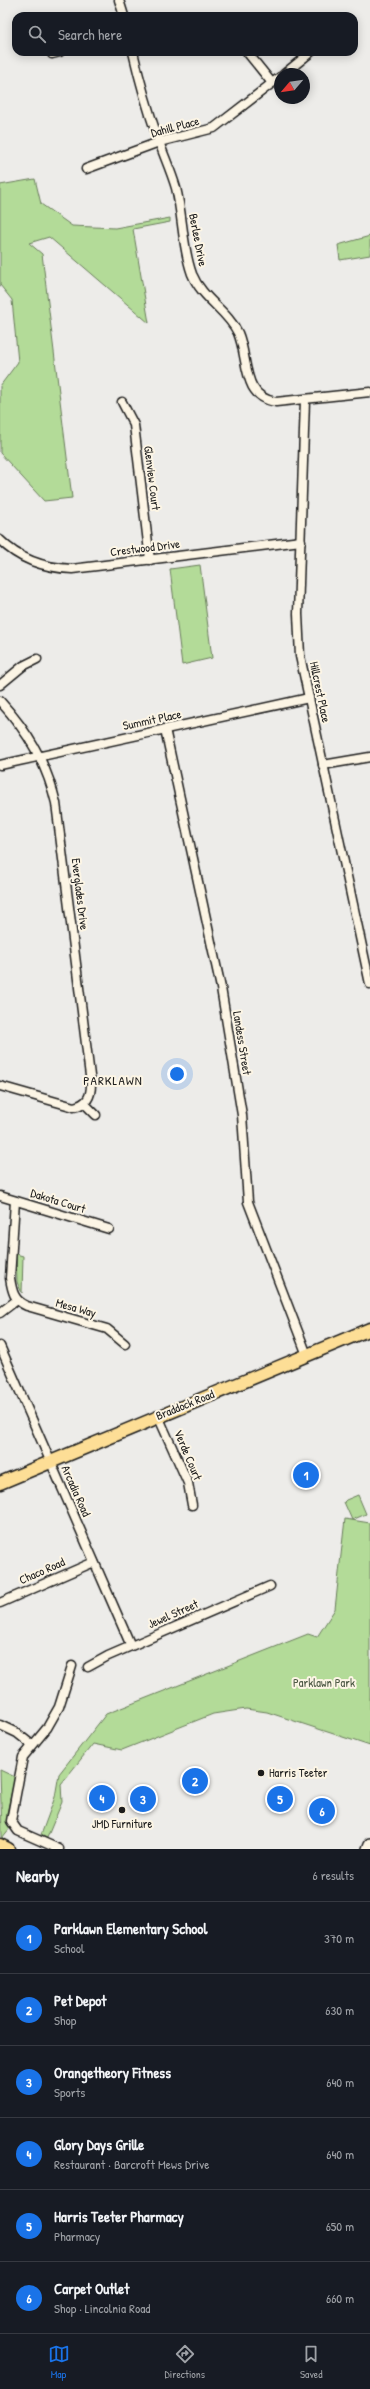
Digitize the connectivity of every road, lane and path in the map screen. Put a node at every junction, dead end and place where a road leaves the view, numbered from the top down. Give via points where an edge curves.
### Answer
1 (119, 0) edge
2 (123, 12) edge
3 (134, 56) edge
4 (250, 56) edge
5 (306, 56) edge
6 (291, 68) edge
7 (272, 83) joint
8 (159, 142) junction
9 (86, 168) dead end
10 (370, 392) edge
11 (305, 400) junction
12 (122, 402) dead end
13 (0, 540) edge
14 (301, 541) junction
15 (150, 560) junction
16 (37, 659) dead end
17 (0, 685) edge
18 (309, 698) junction
19 (0, 701) edge
20 (165, 729) junction
21 (40, 756) junction
22 (370, 757) edge
23 (0, 765) edge
24 (323, 765) junction
25 (370, 984) edge
26 (0, 1086) edge
27 (84, 1103) junction
28 (96, 1115) dead end
29 (0, 1196) edge
30 (15, 1201) junction
31 (109, 1229) dead end
32 (17, 1300) junction
33 (0, 1313) edge
34 (370, 1329) edge
35 (125, 1344) dead end
36 (0, 1346) edge
37 (307, 1355) junction
38 (3, 1362) edge
39 (158, 1416) junction
40 (50, 1461) junction
41 (0, 1483) edge
42 (192, 1505) dead end
43 (94, 1562) junction
44 (270, 1586) dead end
45 (0, 1603) edge
46 (131, 1646) junction
47 (72, 1666) dead end
48 (88, 1667) dead end
49 (0, 1725) edge
50 (32, 1745) junction
51 (370, 1844) edge
52 (0, 1846) edge
53 (8, 1849) edge
54 (59, 1849) edge
55 (368, 1849) edge

1 - 2 street
3 - 8 street, Berlee Drive
4 - 7 street
5 - 6 street
7 - 8 street, Dahill Place via 214,128
8 - 9 street, Dahill Place
8 - 11 street, Berlee Drive via 176,188 192,274 202,292 224,313 238,332 251,387 270,401
10 - 11 street, Berlee Drive
11 - 14 street, Hillcrest Place
12 - 15 street, Glenview Court via 134,425
13 - 15 street, Crestwood Drive via 22,557 59,568 78,569
14 - 15 street, Crestwood Drive
14 - 18 street, Hillcrest Place via 298,633
16 - 17 street via 23,666
18 - 20 street, Summit Place
18 - 24 street, Hillcrest Place
19 - 21 street, Everglades Drive via 29,737
20 - 21 street, Summit Place
20 - 37 street, Landess Street via 221,988 242,1115 248,1202
21 - 23 street, Summit Place
21 - 27 street, Everglades Drive via 48,772 56,803 62,844 91,1074 91,1093
22 - 24 street
24 - 25 street, Hillcrest Place
26 - 27 street via 66,1106 74,1107
27 - 28 street
29 - 30 street, Dakota Court
30 - 31 street, Dakota Court
30 - 32 street via 10,1278
32 - 33 street
32 - 35 street, Mesa Way via 26,1306 107,1329
34 - 37 main road, Braddock Road
36 - 38 street, Arcadia Road
37 - 39 main road, Braddock Road
38 - 40 street, Arcadia Road
39 - 40 main road, Braddock Road
39 - 42 street, Verde Court via 188,1483
40 - 41 main road, Braddock Road
40 - 43 street, Arcadia Road
43 - 45 street, Chaco Road
43 - 46 street, Arcadia Road
44 - 46 street, Jewel Street
46 - 48 street, Jewel Street
47 - 50 street via 59,1707 47,1728
49 - 50 street via 17,1733
50 - 54 street via 23,1757 11,1821 18,1831
51 - 55 main road
52 - 53 main road

